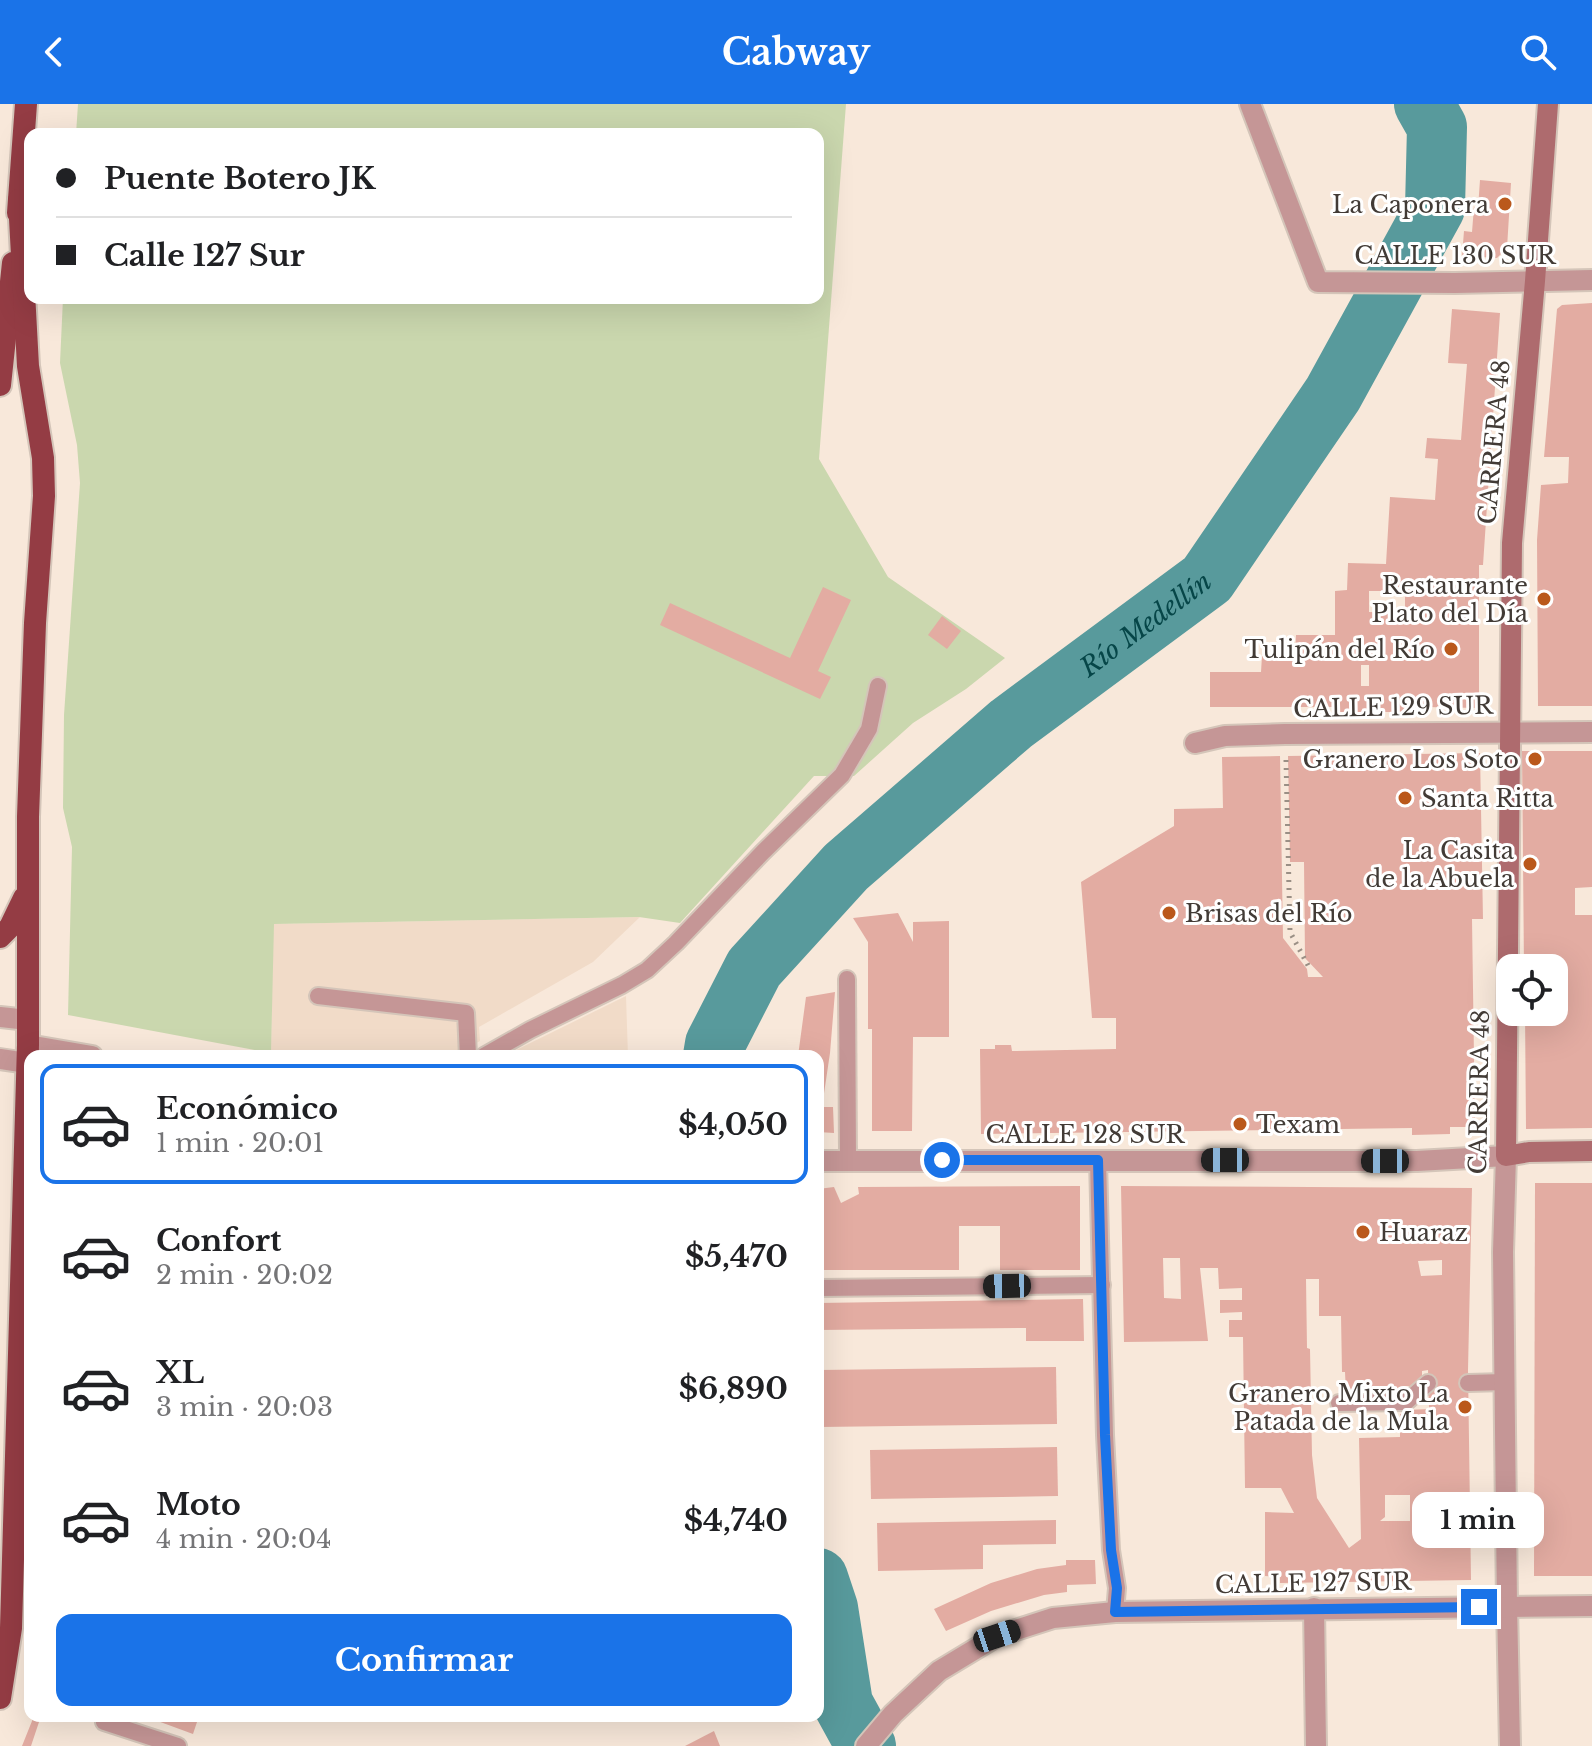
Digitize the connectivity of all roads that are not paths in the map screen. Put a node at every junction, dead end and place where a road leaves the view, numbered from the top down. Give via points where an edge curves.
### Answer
1 (26, 104) edge
2 (1250, 104) edge
3 (1548, 104) edge
4 (24, 128) edge
5 (24, 131) edge
6 (19, 200) junction
7 (24, 276) edge
8 (1592, 280) edge
9 (1535, 281) junction
10 (26, 304) edge
11 (0, 385) edge
12 (878, 686) dead end
13 (1510, 732) junction
14 (1592, 732) edge
15 (1195, 743) dead end
16 (28, 889) junction
17 (0, 937) edge
18 (847, 979) dead end
19 (318, 996) dead end
20 (0, 1017) edge
21 (28, 1020) junction
22 (28, 1050) edge
23 (468, 1050) edge
24 (495, 1050) edge
25 (24, 1055) edge
26 (0, 1059) edge
27 (1592, 1151) edge
28 (1506, 1156) junction
29 (848, 1160) junction
30 (1098, 1160) junction
31 (824, 1161) edge
32 (1102, 1285) junction
33 (824, 1288) edge
34 (24, 1377) edge
35 (1505, 1382) junction
36 (1428, 1383) dead end
37 (1468, 1383) dead end
38 (1339, 1403) dead end
39 (22, 1519) edge
40 (1507, 1606) junction
41 (1592, 1606) edge
42 (1314, 1608) junction
43 (1115, 1612) junction
44 (0, 1698) edge
45 (104, 1722) edge
46 (178, 1746) edge
47 (866, 1746) edge
48 (1316, 1746) edge
49 (1510, 1746) edge

1 - 4 highway
2 - 9 street, CALLE 130 SUR via 1318,282
3 - 9 main road, CARRERA 48
5 - 6 highway
6 - 7 highway
6 - 11 highway
8 - 9 street, CALLE 130 SUR
9 - 13 main road, CARRERA 48 via 1512,543
10 - 16 highway via 44,496
12 - 24 lane via 869,729 842,775 676,943 647,970
13 - 14 street, CALLE 129 SUR
13 - 15 street, CALLE 129 SUR via 1225,736
13 - 28 main road, CARRERA 48
16 - 17 highway
16 - 21 highway
18 - 29 lane
19 - 23 lane via 466,1013
20 - 21 street
21 - 22 highway
25 - 26 street
27 - 28 main road, CALLE 128 SUR
28 - 30 street, CALLE 128 SUR via 1417,1161
28 - 35 street, CARRERA 48
29 - 30 street, CALLE 128 SUR
29 - 31 street, CALLE 128 SUR
30 - 32 lane
32 - 33 lane
32 - 43 lane
34 - 39 highway
35 - 37 lane
35 - 40 street, CARRERA 48
36 - 38 lane via 1406,1402
39 - 44 highway
40 - 41 street, CALLE 127 SUR
40 - 42 street, CALLE 127 SUR
40 - 49 street, CARRERA 48
42 - 43 street, CALLE 127 SUR
42 - 48 street
43 - 47 street, CALLE 127 SUR via 1053,1618 997,1636 939,1671
45 - 46 lane

